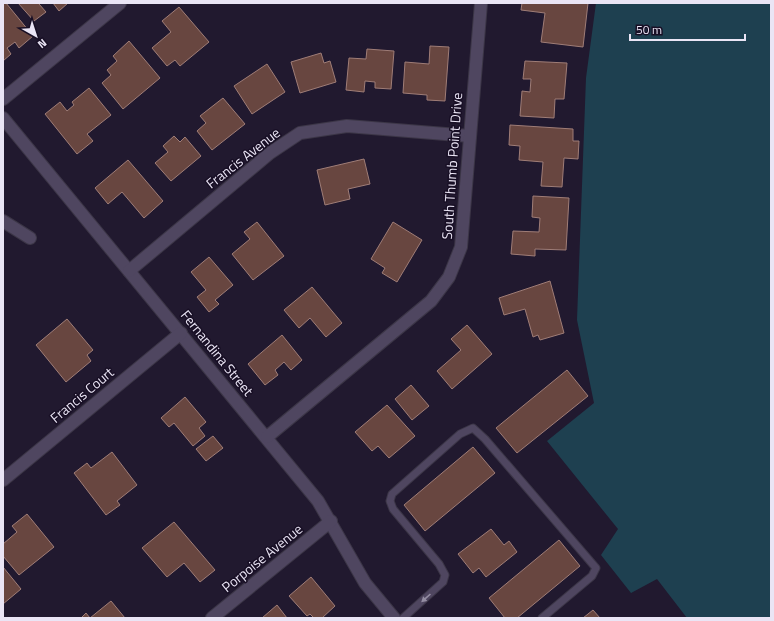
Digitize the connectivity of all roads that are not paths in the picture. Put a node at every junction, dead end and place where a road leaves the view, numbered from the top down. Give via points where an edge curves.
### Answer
1 (120, 3) edge
2 (481, 3) edge
3 (3, 99) edge
4 (3, 118) edge
5 (470, 136) junction
6 (3, 221) edge
7 (30, 238) dead end
8 (129, 271) junction
9 (181, 333) junction
10 (266, 437) junction
11 (3, 480) edge
12 (331, 521) junction
13 (212, 618) edge
14 (394, 618) edge
15 (403, 618) edge
16 (542, 618) edge

1 - 3 street
2 - 5 street, South Thumb Point Drive
4 - 8 street, Fernandina Street
5 - 8 street, Francis Avenue via 348,126 300,133 270,153
5 - 10 street, South Thumb Point Drive via 461,247 449,277 431,301
6 - 7 street
8 - 9 street, Fernandina Street
9 - 10 street, Fernandina Street
9 - 11 street, Francis Court
10 - 12 street, Fernandina Street
12 - 13 street, Porpoise Avenue
12 - 14 street, Fernandina Street via 365,583
16 -> 15 lane via 592,576 596,568 473,428 460,434 392,494 390,501 393,509 439,564 445,575 443,582

